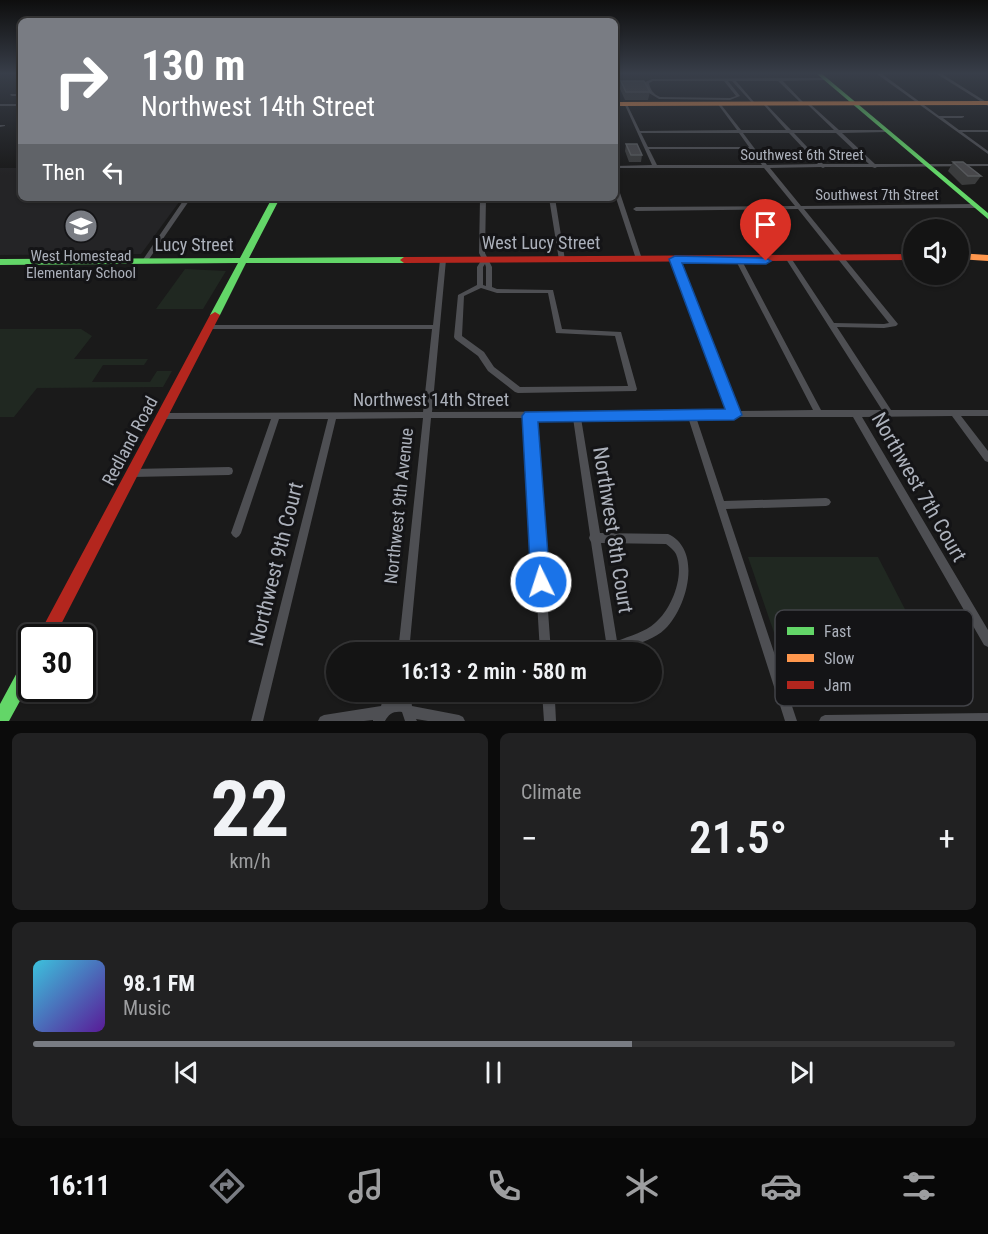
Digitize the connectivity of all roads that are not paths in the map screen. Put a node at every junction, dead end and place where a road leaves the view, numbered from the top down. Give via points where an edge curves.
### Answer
1 (622, 108) edge
2 (722, 108) edge
3 (764, 108) edge
4 (810, 108) edge
5 (859, 108) edge
6 (926, 108) edge
7 (939, 117) junction
8 (962, 117) dead end
9 (887, 131) junction
10 (957, 131) junction
11 (988, 131) edge
12 (639, 132) junction
13 (740, 132) junction
14 (790, 132) junction
15 (838, 132) junction
16 (981, 147) junction
17 (988, 147) edge
18 (646, 148) junction
19 (752, 148) junction
20 (988, 153) edge
21 (988, 165) edge
22 (928, 166) junction
23 (618, 167) edge
24 (655, 167) junction
25 (769, 167) junction
26 (823, 167) junction
27 (875, 167) junction
28 (618, 196) edge
29 (186, 201) edge
30 (274, 201) edge
31 (483, 201) edge
32 (552, 201) edge
33 (975, 206) junction
34 (800, 207) junction
35 (636, 208) dead end
36 (988, 217) edge
37 (903, 258) edge
38 (969, 258) edge
39 (639, 259) junction
40 (675, 259) junction
41 (738, 259) junction
42 (789, 259) junction
43 (841, 259) junction
44 (987, 259) edge
45 (443, 260) junction
46 (484, 260) junction
47 (562, 260) junction
48 (145, 261) junction
49 (244, 261) junction
50 (0, 262) edge
51 (484, 286) junction
52 (832, 325) junction
53 (208, 327) junction
54 (436, 327) junction
55 (954, 413) junction
56 (988, 413) edge
57 (819, 414) junction
58 (856, 414) junction
59 (889, 414) junction
60 (427, 415) junction
61 (691, 415) junction
62 (734, 415) junction
63 (162, 416) junction
64 (276, 416) junction
65 (333, 416) junction
66 (530, 416) junction
67 (577, 416) junction
68 (988, 458) edge
69 (229, 471) dead end
70 (132, 473) junction
71 (826, 502) dead end
72 (720, 505) junction
73 (236, 533) dead end
74 (594, 538) junction
75 (970, 610) edge
76 (973, 614) edge
77 (52, 624) edge
78 (988, 640) edge
79 (403, 642) edge
80 (544, 642) edge
81 (611, 642) edge
82 (630, 642) edge
83 (775, 672) edge
84 (18, 688) edge
85 (549, 702) edge
86 (786, 706) edge
87 (408, 713) edge
88 (383, 714) edge
89 (988, 719) edge
90 (0, 721) edge
91 (257, 721) edge
92 (324, 721) edge
93 (459, 721) edge
94 (550, 721) edge
95 (791, 721) edge
96 (825, 721) edge

1 - 12 street
2 - 13 street
3 - 14 street
4 - 15 street
5 - 9 street
6 - 7 street
7 - 8 street
7 - 10 street
9 - 15 street
9 - 22 street
10 - 11 street
10 - 16 street
12 - 13 street
12 - 18 street
13 - 14 street
13 - 19 street
14 - 15 street
14 - 26 street
15 - 27 street
16 - 17 street
16 - 20 street
18 - 19 street
18 - 24 street
19 - 25 street
21 - 22 street, Southwest 6th Street
22 - 27 street, Southwest 6th Street
22 - 33 street
23 - 24 street, Southwest 6th Street
24 - 25 street, Southwest 6th Street
25 - 26 street, Southwest 6th Street
25 - 34 street
26 - 27 street, Southwest 6th Street
28 - 39 street
29 - 48 street
30 - 49 street, Redland Road
31 - 46 street
32 - 47 street
33 - 34 street, Southwest 7th Street
33 - 36 street
34 - 35 street, Southwest 7th Street
34 - 43 street
37 - 43 street, West Lucy Street
38 - 44 street
39 - 40 street, West Lucy Street
39 - 47 street, West Lucy Street
40 - 41 street, West Lucy Street
40 - 62 street
41 - 42 street, West Lucy Street
41 - 57 street
42 - 43 street, West Lucy Street
42 - 52 street, Northwest 7th Court
43 - 52 street via 890,316 893,325
45 - 46 street, West Lucy Street
45 - 49 street, West Lucy Street
45 - 54 street, Northwest 9th Avenue
46 - 47 street, West Lucy Street
46 - 51 street via 489,267
48 - 49 street, Lucy Street
48 - 50 street, Lucy Street
49 - 53 street, Redland Road
51 - 51 street via 497,291 551,291 560,331 618,334 633,389 518,390 458,337 462,295
52 - 59 street, Northwest 7th Court
53 - 54 street
53 - 63 street, Redland Road
54 - 60 street, Northwest 9th Avenue
55 - 56 street, Northwest 14th Street
55 - 59 street, Northwest 14th Street
55 - 68 street
57 - 58 street, Northwest 14th Street
57 - 62 street, Northwest 14th Street
58 - 59 street, Northwest 14th Street
58 - 75 street, Northwest 7th Court
60 - 65 street, Northwest 14th Street
60 - 66 street, Northwest 14th Street
60 - 79 street, Northwest 9th Avenue
61 - 62 street, Northwest 14th Street
61 - 67 street, Northwest 14th Street
61 - 72 street
63 - 64 street, Northwest 14th Street
63 - 70 street, Redland Road
64 - 65 street, Northwest 14th Street
64 - 73 street
65 - 91 street, Northwest 9th Court
66 - 67 street, Northwest 14th Street
66 - 80 street
67 - 74 street, Northwest 8th Court
69 - 70 street
70 - 77 street, Redland Road
71 - 72 street
72 - 83 street
74 - 81 street, Northwest 8th Court
74 - 82 street via 668,539 682,554 683,575 675,607 657,628
76 - 78 street, Northwest 7th Court
84 - 90 street
85 - 94 street
86 - 95 street
87 - 88 street via 397,705
87 - 93 street
88 - 92 street
89 - 96 street

